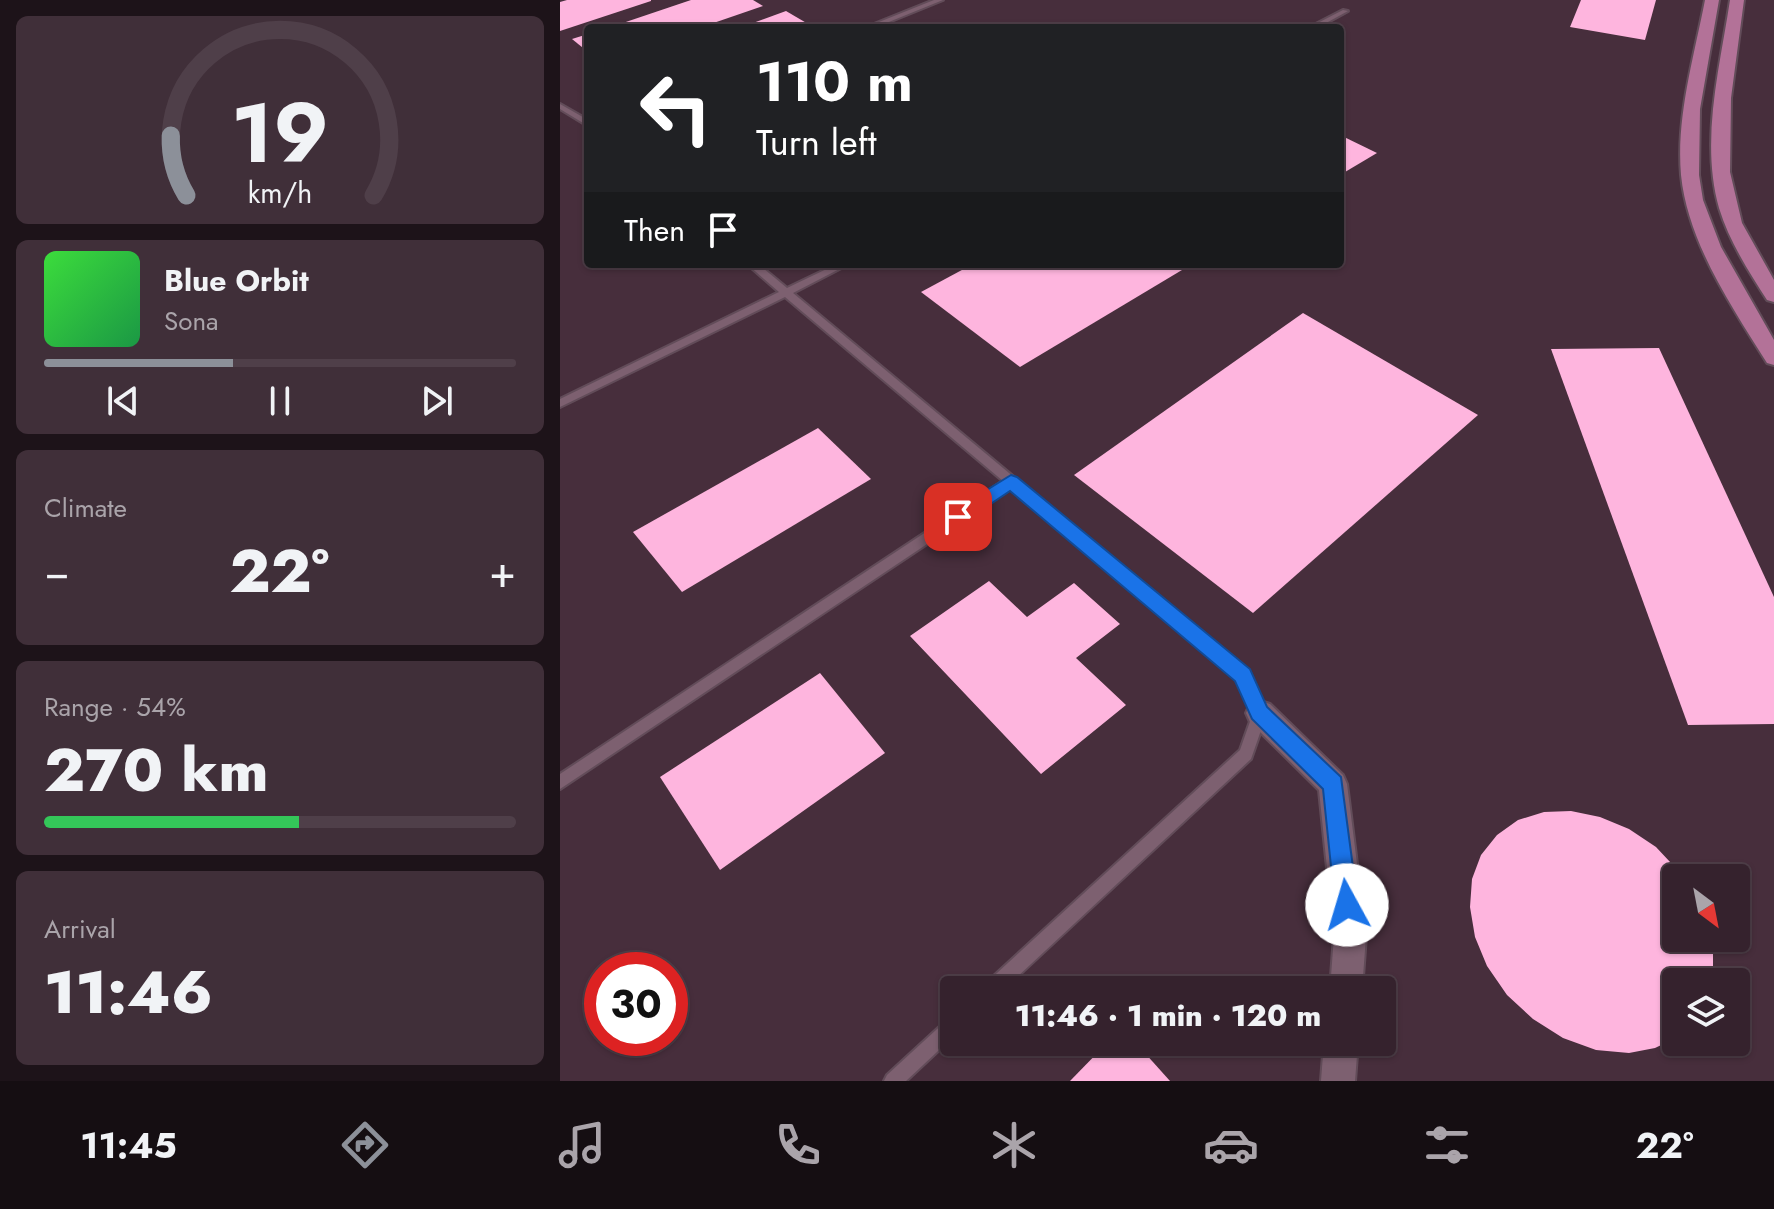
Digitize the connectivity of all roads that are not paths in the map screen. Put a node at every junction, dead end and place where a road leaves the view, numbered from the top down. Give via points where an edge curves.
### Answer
1 (940, 0) edge
2 (1712, 0) edge
3 (1737, 0) edge
4 (1345, 11) dead end
5 (878, 24) edge
6 (1320, 24) edge
7 (560, 106) edge
8 (584, 121) edge
9 (757, 268) edge
10 (836, 268) edge
11 (785, 293) junction
12 (1774, 296) edge
13 (1774, 358) edge
14 (560, 403) edge
15 (1011, 482) junction
16 (1260, 713) junction
17 (560, 782) edge
18 (1006, 976) edge
19 (1347, 976) edge
20 (940, 1038) edge
21 (1340, 1056) edge
22 (893, 1081) edge
23 (1338, 1081) edge

1 - 5 lane
2 - 13 main road via 1691,132 1690,175 1703,226
3 - 12 main road via 1723,100 1722,180 1734,225
4 - 6 lane
7 - 8 lane
9 - 11 lane
10 - 11 lane
11 - 14 lane
11 - 15 lane
15 - 16 lane via 1243,676
15 - 17 lane
16 - 18 lane via 1246,754
16 - 19 street via 1333,784 1350,936
20 - 22 lane
21 - 23 street

